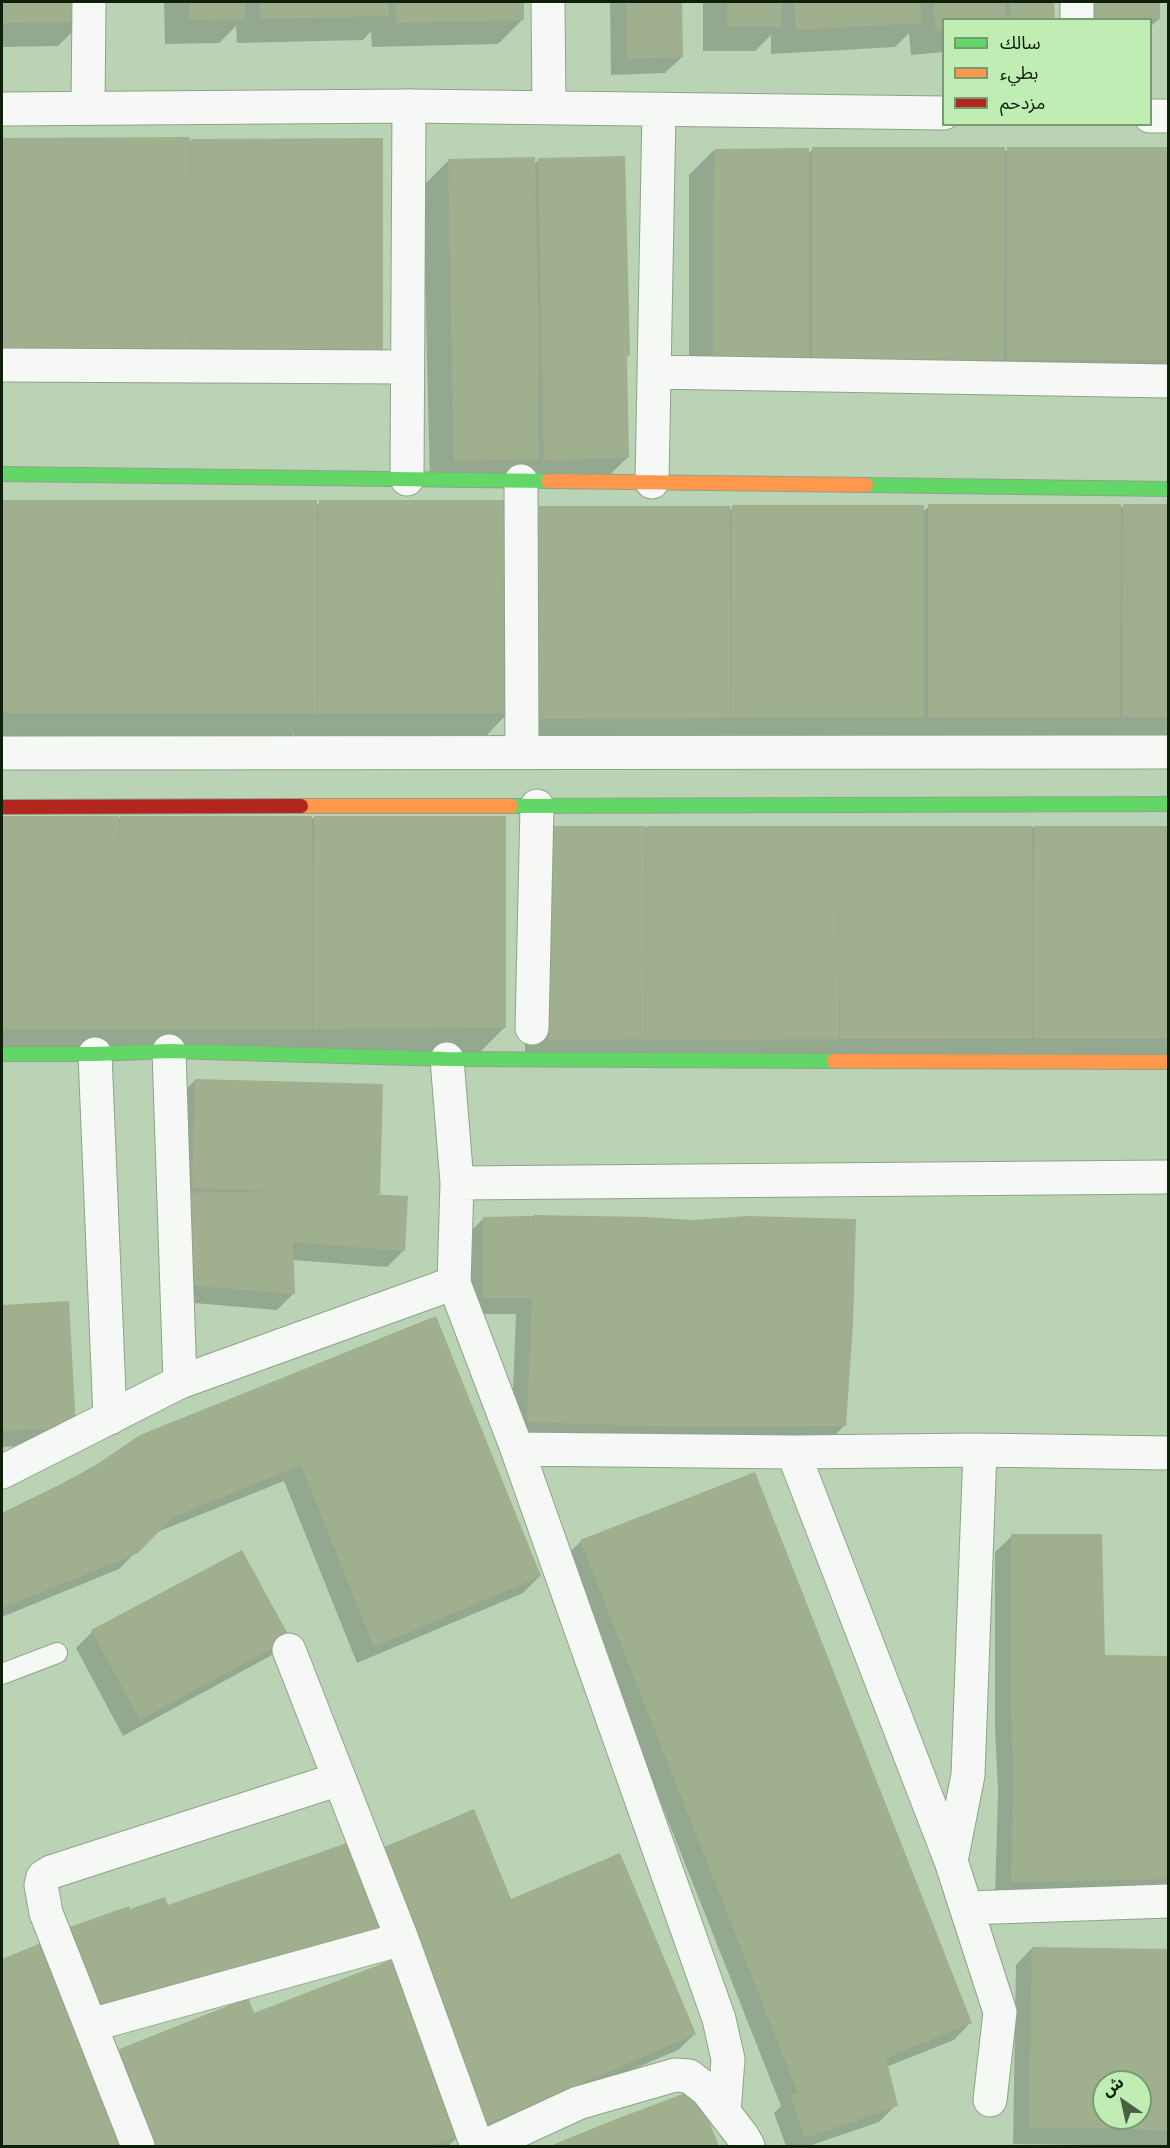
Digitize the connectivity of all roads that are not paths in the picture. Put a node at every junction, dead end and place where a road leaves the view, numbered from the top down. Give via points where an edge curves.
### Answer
1 (89, 2) edge
2 (548, 2) edge
3 (1077, 2) edge
4 (1077, 18) edge
5 (409, 106) junction
6 (88, 108) junction
7 (549, 108) junction
8 (2, 109) edge
9 (659, 110) junction
10 (942, 113) edge
11 (1152, 116) edge
12 (1168, 116) edge
13 (2, 365) edge
14 (407, 367) junction
15 (654, 372) junction
16 (1168, 381) edge
17 (2, 474) edge
18 (407, 479) junction
19 (521, 480) junction
20 (652, 482) junction
21 (1168, 489) edge
22 (522, 752) junction
23 (1168, 752) edge
24 (2, 753) edge
25 (1168, 804) edge
26 (537, 806) junction
27 (2, 807) edge
28 (532, 1028) dead end
29 (169, 1051) junction
30 (2, 1054) edge
31 (95, 1054) junction
32 (447, 1059) junction
33 (1168, 1062) edge
34 (1168, 1177) edge
35 (457, 1183) junction
36 (454, 1283) junction
37 (180, 1382) junction
38 (110, 1418) junction
39 (517, 1449) junction
40 (980, 1450) junction
41 (793, 1452) junction
42 (1168, 1453) edge
43 (2, 1472) edge
44 (289, 1650) dead end
45 (57, 1653) dead end
46 (2, 1674) edge
47 (339, 1779) junction
48 (951, 1861) junction
49 (1168, 1901) edge
50 (967, 1908) junction
51 (402, 1939) junction
52 (91, 2025) junction
53 (990, 2100) dead end
54 (724, 2112) junction
55 (138, 2146) edge
56 (477, 2146) edge
57 (485, 2146) edge
58 (748, 2146) edge

1 - 6 street
2 - 7 street
3 - 4 street
5 - 6 street
5 - 7 street
5 - 14 street
6 - 8 street
7 - 9 street
9 - 10 street
9 - 15 street
11 - 12 street
13 - 14 street
14 - 18 street
15 - 16 street
15 - 20 street
17 - 18 street
18 - 19 street
19 - 20 street
19 - 22 street
20 - 21 street
22 - 23 street
22 - 24 street
25 - 26 street
26 - 27 street
26 - 28 street
29 - 31 street
29 - 32 street
29 - 37 street
30 - 31 street
31 - 38 street
32 - 33 street
32 - 35 street
34 - 35 street
35 - 36 street
36 - 37 street
36 - 39 street
37 - 38 street
38 - 43 street
39 - 41 street
39 - 54 street via 718,2019 728,2059
40 - 41 street
40 - 42 street
40 - 48 street via 968,1775
41 - 48 street
44 - 47 street
45 - 46 lane
47 - 51 street
47 - 52 street via 44,1877 41,1885 46,1913
48 - 50 street
49 - 50 street
50 - 53 street via 1000,2012
51 - 52 street
51 - 56 street
52 - 55 street
54 - 57 street via 707,2090 689,2076 675,2075 578,2103
54 - 58 street

